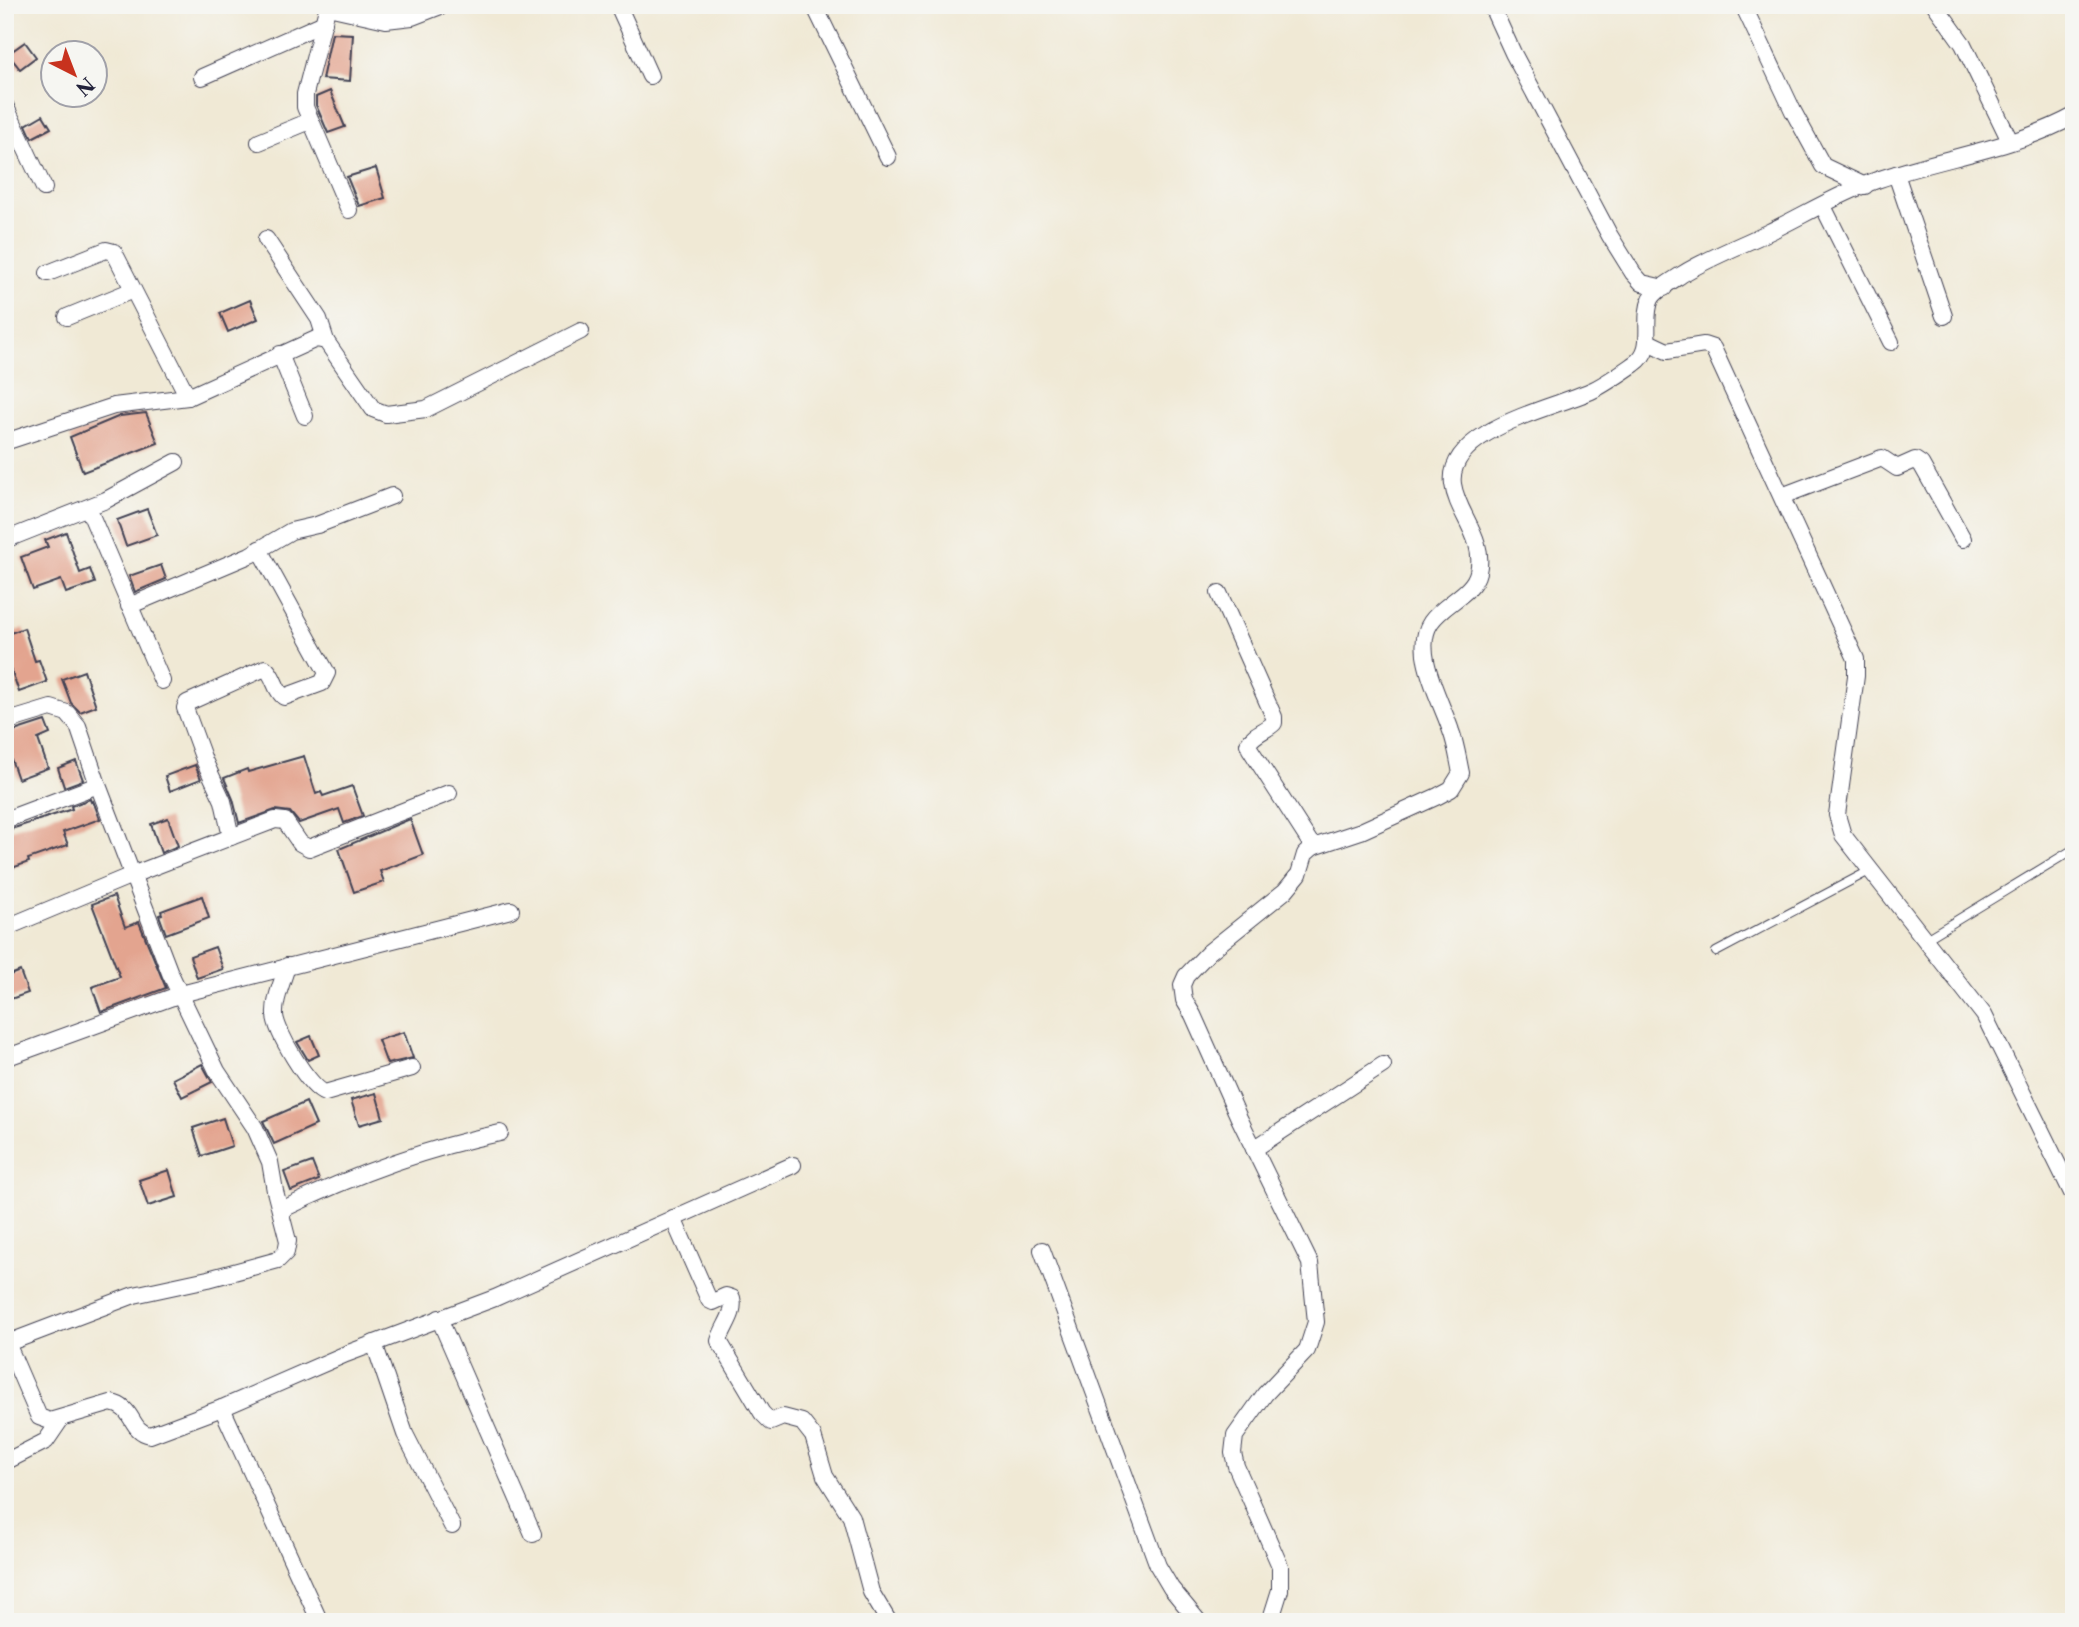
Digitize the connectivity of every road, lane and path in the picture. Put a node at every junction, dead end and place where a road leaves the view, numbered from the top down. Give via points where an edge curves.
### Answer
1 (443, 5) edge
2 (618, 5) edge
3 (814, 5) edge
4 (1490, 5) edge
5 (1743, 5) edge
6 (1935, 5) edge
7 (328, 6) edge
8 (324, 23) junction
9 (650, 76) dead end
10 (202, 77) dead end
11 (5, 105) edge
12 (2074, 117) edge
13 (310, 121) junction
14 (2010, 141) junction
15 (260, 142) dead end
16 (888, 157) dead end
17 (1896, 174) junction
18 (1865, 186) junction
19 (44, 188) dead end
20 (1823, 206) junction
21 (349, 210) dead end
22 (266, 239) dead end
23 (48, 273) dead end
24 (1664, 288) junction
25 (134, 290) junction
26 (67, 317) dead end
27 (1944, 317) dead end
28 (580, 331) dead end
29 (326, 341) junction
30 (1648, 342) junction
31 (1891, 342) dead end
32 (280, 354) junction
33 (188, 397) junction
34 (305, 416) dead end
35 (5, 442) edge
36 (176, 462) dead end
37 (392, 496) dead end
38 (1782, 496) junction
39 (88, 508) junction
40 (1963, 539) dead end
41 (5, 540) edge
42 (260, 549) junction
43 (1219, 593) dead end
44 (130, 606) junction
45 (162, 681) dead end
46 (5, 722) edge
47 (98, 785) junction
48 (449, 793) dead end
49 (5, 820) edge
50 (231, 838) junction
51 (1313, 847) junction
52 (2074, 849) edge
53 (1871, 870) junction
54 (132, 875) junction
55 (511, 910) dead end
56 (5, 928) edge
57 (1926, 939) junction
58 (1716, 952) dead end
59 (287, 966) junction
60 (181, 994) junction
61 (5, 1058) edge
62 (1383, 1065) dead end
63 (412, 1068) dead end
64 (500, 1133) dead end
65 (1254, 1149) junction
66 (793, 1165) dead end
67 (2074, 1197) edge
68 (281, 1210) junction
69 (673, 1219) junction
70 (1041, 1250) dead end
71 (439, 1318) junction
72 (374, 1343) junction
73 (6, 1344) edge
74 (222, 1408) junction
75 (61, 1419) junction
76 (5, 1462) edge
77 (452, 1527) dead end
78 (533, 1534) dead end
79 (320, 1622) edge
80 (888, 1622) edge
81 (1199, 1622) edge
82 (1270, 1622) edge

1 - 7 street via 412,17 386,19
2 - 9 street
3 - 16 street
4 - 24 street via 1627,263 1642,283
5 - 18 street via 1823,166
6 - 14 street via 1964,44
7 - 8 street
8 - 10 street
8 - 13 street via 305,94
11 - 19 street
12 - 14 street via 2046,132
13 - 15 street
13 - 21 street
14 - 17 street
17 - 18 street
17 - 27 street
18 - 20 street
20 - 24 street
20 - 31 street
22 - 29 street via 319,319
23 - 25 street via 110,250
24 - 30 street via 1652,297 1646,317
25 - 26 street
25 - 33 street
28 - 29 street via 426,409 386,414 373,409
29 - 32 street via 316,339
30 - 38 street via 1667,351 1704,345 1713,348
30 - 51 street via 1642,359 1592,390 1525,414 1462,451 1453,472 1453,487 1480,552 1478,570 1473,585 1431,621 1425,661 1452,733 1461,773 1451,789 1438,796
32 - 33 street
32 - 34 street
33 - 35 street via 114,406
36 - 39 street
37 - 42 street via 291,531
38 - 40 street via 1882,458 1897,468 1915,460
38 - 53 street via 1856,659 1837,816 1843,835
39 - 41 street
39 - 44 street
42 - 44 street
42 - 50 street via 327,673 322,683 284,697 265,668 187,703 204,760 223,801
43 - 51 street via 1274,717 1271,726 1248,744
44 - 45 street
46 - 47 street via 51,708 67,713 78,726
47 - 49 street
47 - 54 street
48 - 50 street via 309,848 280,819
50 - 54 street
51 - 65 street via 1285,891 1209,952 1182,985 1184,1000
52 - 57 lane
53 - 57 street
53 - 58 lane
54 - 56 street
54 - 60 street
55 - 59 street
57 - 67 street via 1991,1027
59 - 60 street
59 - 63 street via 276,1021 317,1090 325,1093
60 - 61 street
60 - 68 street via 217,1071 255,1128 270,1162
62 - 65 street
64 - 68 street via 335,1184
65 - 82 street via 1310,1263 1317,1322 1307,1350 1265,1394 1235,1436 1236,1466 1280,1566 1280,1590
66 - 69 street
68 - 73 street via 288,1241 278,1260 134,1295
69 - 71 street
69 - 80 street via 709,1300 732,1298 731,1315 719,1341 762,1413 771,1422 783,1417 802,1422 813,1436 825,1476 851,1517 871,1592
70 - 81 street via 1158,1566
71 - 72 street
71 - 78 street
72 - 74 street
72 - 77 street via 412,1451
73 - 75 street via 39,1417 50,1422
74 - 75 street via 150,1435 136,1427 119,1404
74 - 79 street
75 - 76 street via 46,1441

